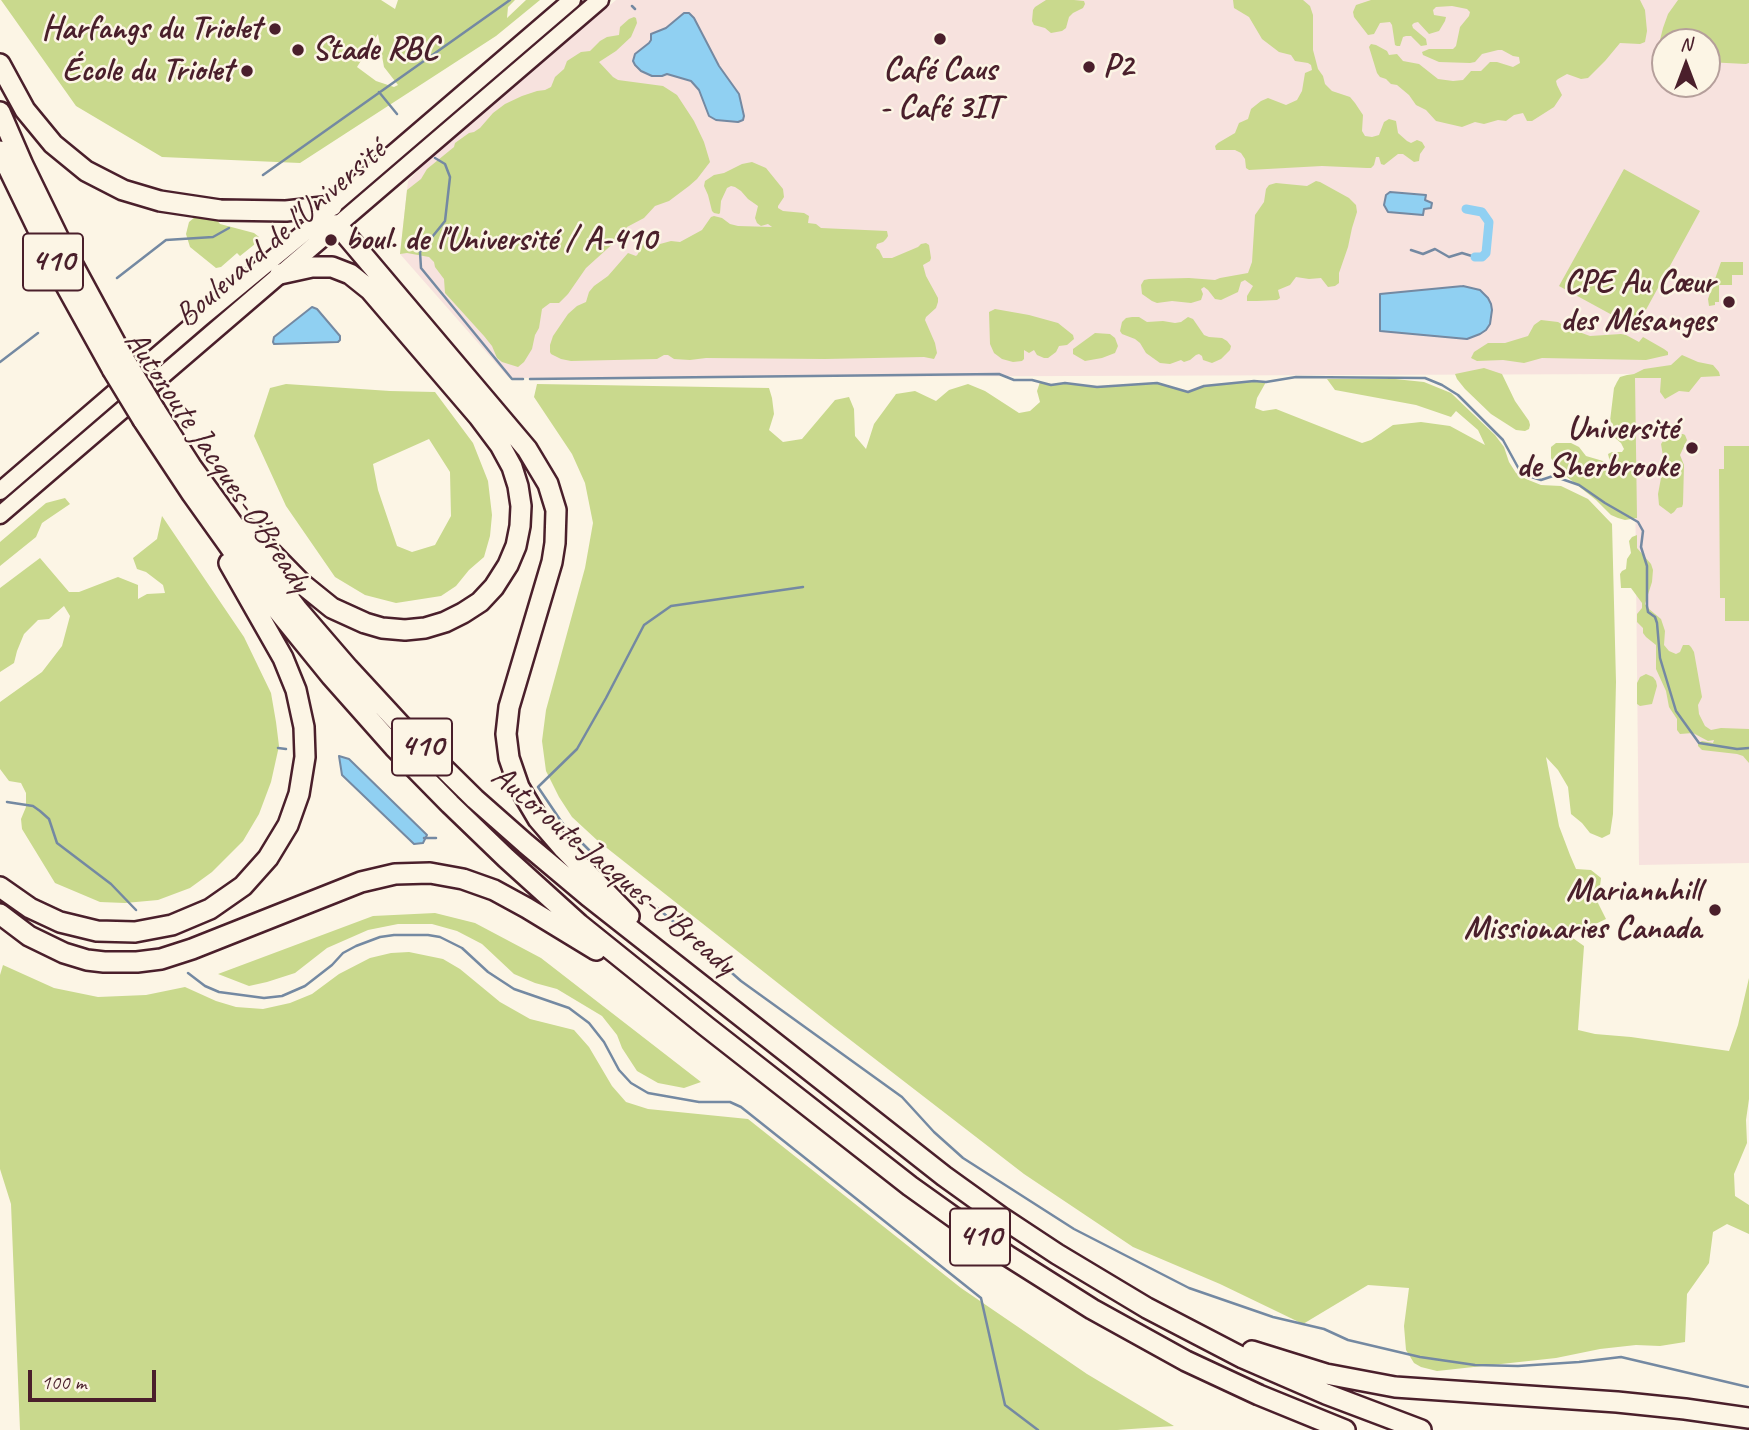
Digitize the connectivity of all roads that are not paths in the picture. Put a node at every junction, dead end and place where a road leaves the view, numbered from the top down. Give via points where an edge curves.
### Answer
1 (572, 0) edge
2 (600, 0) edge
3 (0, 64) edge
4 (0, 112) edge
5 (0, 151) edge
6 (335, 215) junction
7 (317, 223) joint
8 (280, 274) junction
9 (118, 364) junction
10 (197, 488) junction
11 (0, 491) edge
12 (0, 514) edge
13 (0, 887) edge
14 (0, 914) edge
15 (684, 972) junction
16 (643, 976) junction
17 (1187, 1330) junction
18 (1280, 1404) junction
19 (1749, 1418) edge
20 (1328, 1430) edge
21 (1345, 1430) edge
22 (1422, 1430) edge

1 - 6 main road, Boulevard de l'Université
2 - 6 main road, Boulevard de l'Université
3 - 6 highway via 25,110 47,138 79,166 115,187 209,209
4 - 9 highway, Autoroute Jacques-O'Bready / 410
5 - 9 highway, Autoroute Jacques-O'Bready / 410 via 61,277
6 - 7 highway
6 - 8 main road, Boulevard de l'Université
6 - 15 highway via 519,440 548,484 556,510 556,538 509,707 510,763 523,796 546,829
7 - 11 main road, Boulevard de l'Université
8 - 10 highway via 327,266 355,277 488,429 507,456 519,492 520,526 511,559 490,592 457,617 418,629 376,626 345,615 313,594
8 - 12 main road, Boulevard de l'Université
9 - 10 highway, Autoroute Jacques-O'Bready / 410, bridge
10 - 13 highway via 248,598 287,666 298,698 305,757 288,825 264,864 237,891 196,916 154,929 116,932 69,925 37,912
10 - 15 highway, Autoroute Jacques-O'Bready / 410 via 408,733 516,835
10 - 16 highway, Autoroute Jacques-O'Bready / 410 via 248,572 404,758 526,876
14 - 16 highway via 29,936 64,953 104,962 137,962 192,949 372,879 435,873 498,892
15 - 17 highway, Autoroute Jacques-O'Bready / 410 via 1001,1217
16 - 18 highway, Autoroute Jacques-O'Bready / 410 via 997,1249 1135,1334
17 - 19 highway via 1365,1382 1617,1402
17 - 22 highway, Autoroute Jacques-O'Bready / 410 via 1314,1390
18 - 20 highway
18 - 21 highway, Autoroute Jacques-O'Bready / 410

